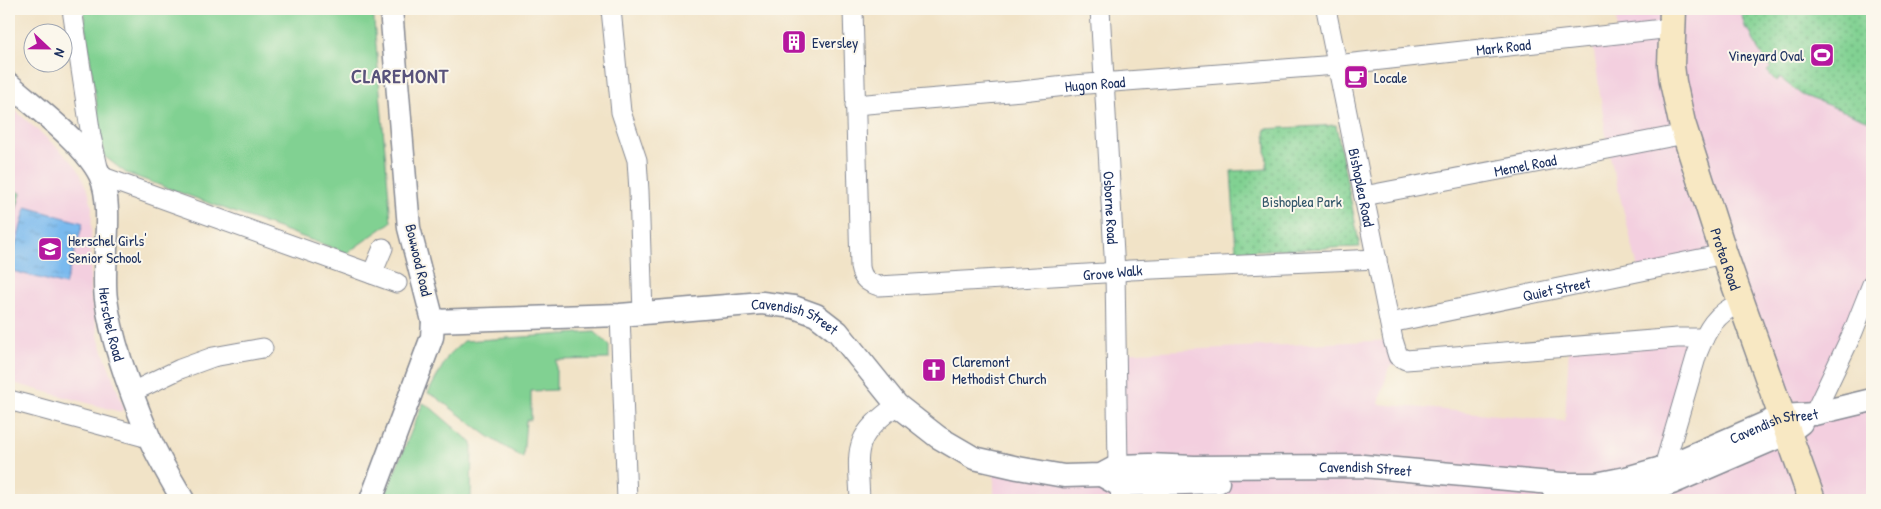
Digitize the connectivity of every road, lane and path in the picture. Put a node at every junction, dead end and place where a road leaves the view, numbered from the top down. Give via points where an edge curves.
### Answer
1 (72, 9) edge
2 (391, 9) edge
3 (611, 9) edge
4 (853, 9) edge
5 (1100, 9) edge
6 (1326, 9) edge
7 (1672, 18) edge
8 (1336, 65) junction
9 (1104, 83) junction
10 (9, 84) edge
11 (855, 105) junction
12 (1685, 134) junction
13 (100, 176) junction
14 (1364, 196) junction
15 (382, 248) dead end
16 (1724, 254) junction
17 (1377, 259) junction
18 (1115, 272) junction
19 (372, 274) junction
20 (397, 283) dead end
21 (1872, 284) edge
22 (1741, 302) junction
23 (643, 314) junction
24 (620, 316) junction
25 (433, 321) junction
26 (1390, 323) junction
27 (1704, 338) junction
28 (262, 348) dead end
29 (132, 392) junction
30 (9, 400) edge
31 (1872, 400) edge
32 (897, 405) junction
33 (1814, 414) junction
34 (1785, 425) junction
35 (149, 438) junction
36 (1115, 482) edge
37 (1659, 484) edge
38 (183, 500) edge
39 (371, 500) edge
40 (627, 500) edge
41 (860, 500) edge
42 (1812, 500) edge

1 - 13 street
2 - 25 street, Bowwood Road via 409,228
3 - 23 street via 621,112 636,160 640,191
4 - 11 street
5 - 9 street, Osborne Road
6 - 8 street, Bishoplea Road
7 - 8 street, Mark Road
7 - 12 main road, Protea Road via 1673,82
8 - 9 street, Hugon Road
8 - 14 street, Bishoplea Road
9 - 11 street, Hugon Road
9 - 18 street, Osborne Road
10 - 13 street, Herschel Road via 83,150
11 - 18 street, Grove Walk via 860,267 866,281 879,286
12 - 14 street, Memel Road
12 - 16 main road, Protea Road
13 - 19 street
13 - 29 street, Herschel Road via 107,197 106,299 116,345
14 - 17 street, Bishoplea Road
15 - 19 street
16 - 22 main road, Protea Road
16 - 26 street, Quiet Street
17 - 18 street, Grove Walk
17 - 26 street, Bishoplea Road
18 - 36 street, Osborne Road
19 - 20 street
21 - 33 street
22 - 27 street via 1724,310
22 - 34 main road, Protea Road
23 - 24 street, Cavendish Street
23 - 32 street, Cavendish Street via 762,302 805,310 838,332
24 - 25 street, Cavendish Street
24 - 40 street
25 - 39 street, Bowwood Road via 432,337
26 - 27 street, Bishoplea Road via 1396,352 1406,360
27 - 37 street
28 - 29 street via 213,357
29 - 35 street, Herschel Road
30 - 35 street
31 - 33 street
32 - 36 street, Cavendish Street via 938,437 974,458 1042,473
32 - 41 street via 870,427 858,450
33 - 34 street, Cavendish Street
34 - 37 street, Cavendish Street via 1672,483
34 - 42 main road, Protea Road
35 - 38 street, Herschel Road
36 - 37 street, Cavendish Street via 1359,479 1586,500 1644,493

